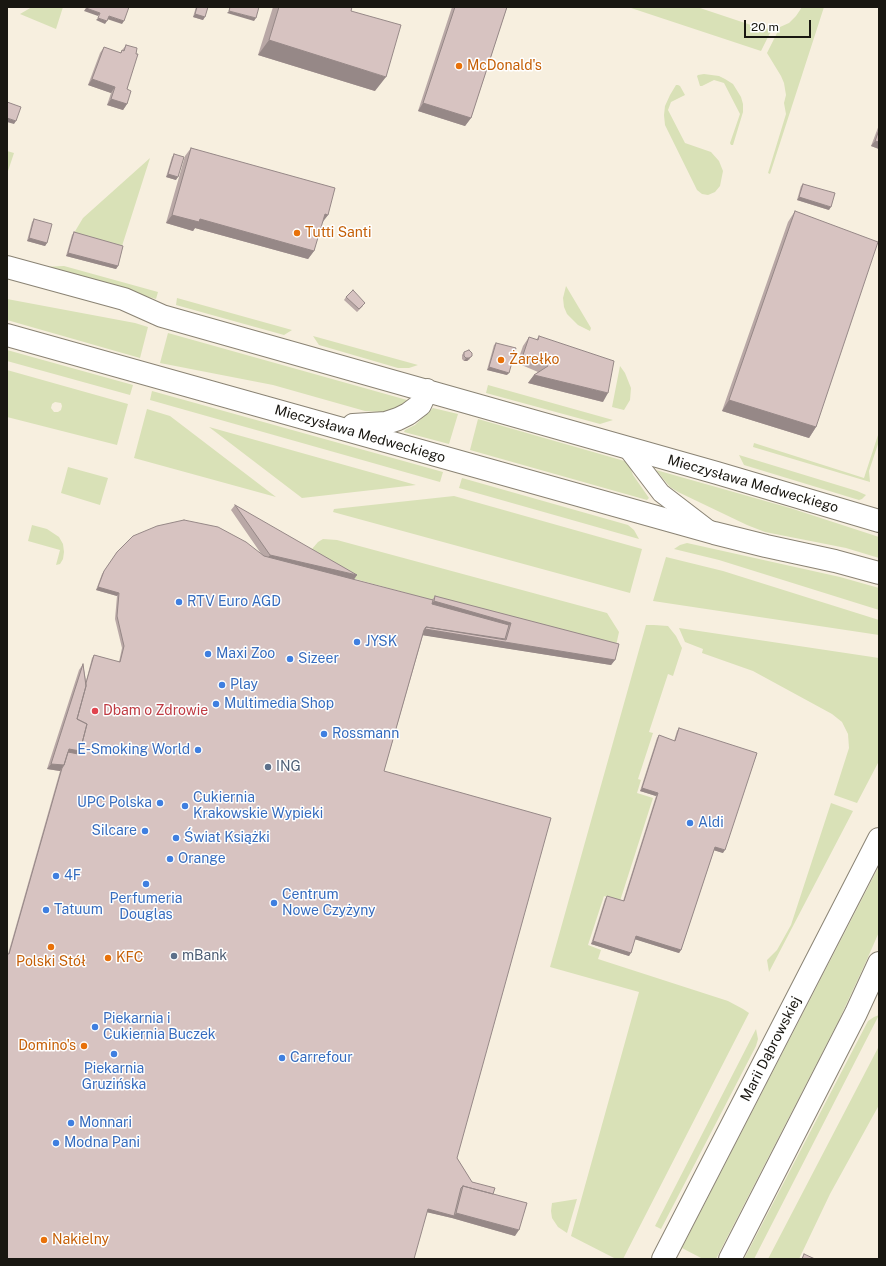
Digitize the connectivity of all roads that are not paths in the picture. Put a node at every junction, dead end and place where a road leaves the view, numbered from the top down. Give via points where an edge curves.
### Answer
1 (7, 267) edge
2 (7, 335) edge
3 (427, 390) junction
4 (332, 426) junction
5 (626, 447) junction
6 (879, 521) edge
7 (714, 533) junction
8 (879, 573) edge
9 (879, 839) edge
10 (879, 963) edge
11 (663, 1259) edge
12 (730, 1259) edge

1 - 3 street, Mieczysława Medweckiego via 124,299 162,316
2 - 4 street, Mieczysława Medweckiego
3 - 4 street via 420,404 398,420 386,424
3 - 5 street, Mieczysława Medweckiego
4 - 7 street, Mieczysława Medweckiego
5 - 6 street, Mieczysława Medweckiego
5 - 7 street, Mieczysława Medweckiego via 662,493
7 - 8 street, Mieczysława Medweckiego
9 - 11 street, Marii Dąbrowskiej
10 - 12 street

